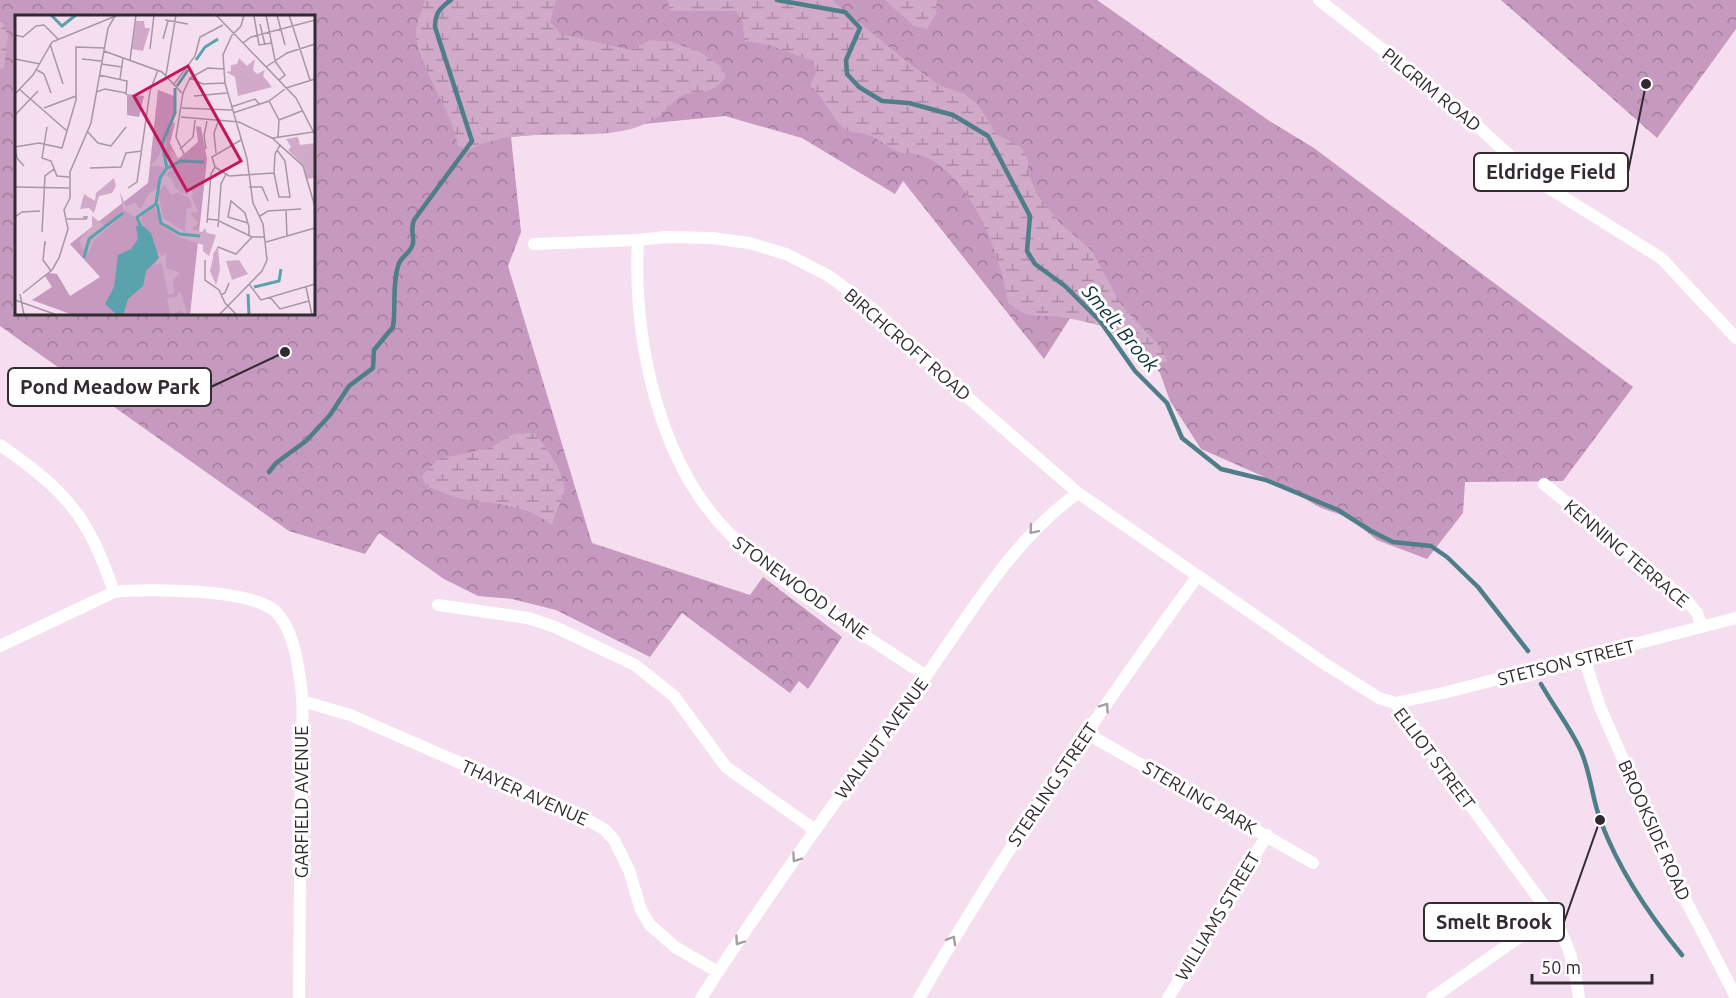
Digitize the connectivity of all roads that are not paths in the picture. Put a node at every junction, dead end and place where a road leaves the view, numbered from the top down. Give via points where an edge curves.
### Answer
1 (1319, 0) edge
2 (638, 240) junction
3 (534, 243) dead end
4 (1736, 338) edge
5 (0, 445) edge
6 (1544, 484) dead end
7 (1078, 493) junction
8 (1197, 577) junction
9 (114, 592) junction
10 (438, 605) dead end
11 (1736, 618) edge
12 (1702, 627) junction
13 (0, 646) edge
14 (1584, 658) junction
15 (926, 676) junction
16 (302, 700) junction
17 (1395, 703) junction
18 (1086, 733) junction
19 (815, 830) junction
20 (1267, 835) junction
21 (1312, 863) dead end
22 (1551, 915) junction
23 (718, 972) junction
24 (1736, 997) edge
25 (299, 998) edge
26 (701, 998) edge
27 (919, 998) edge
28 (1168, 998) edge
29 (1432, 998) edge
30 (1579, 998) edge

1 - 4 street, PILGRIM ROAD via 1459,109 1536,180 1661,258
2 - 3 street, BIRCHCROFT ROAD
2 - 7 street, BIRCHCROFT ROAD via 664,237 749,243 786,254 829,276 874,310
2 - 15 street, STONEWOOD LANE via 639,315 657,404 669,437 704,501 726,531 759,560
5 - 9 street via 45,477 79,514 94,540
6 - 12 street, KENNING TERRACE via 1683,597 1694,607
7 - 8 street, ELLIOT STREET
7 -> 15 street, WALNUT AVENUE via 1034,528
8 - 17 street, ELLIOT STREET via 1361,687
18 -> 8 street, STERLING STREET
9 - 13 street
9 - 16 street, GARFIELD AVENUE via 162,589 238,597 274,611 294,648
10 - 19 street via 528,618 635,665 674,696 726,767
11 - 12 street, STETSON STREET
12 - 14 street, STETSON STREET
14 - 17 street, STETSON STREET
14 - 24 street, BROOKSIDE ROAD via 1600,707 1681,891
15 - 19 street, WALNUT AVENUE
16 - 23 street, THAYER AVENUE via 350,715 597,825 614,840 622,855 650,925 668,942
16 - 25 street, GARFIELD AVENUE
17 - 22 street, ELLIOT STREET
18 - 20 street, STERLING PARK
27 -> 18 street, STERLING STREET via 1000,861
19 -> 23 street, WALNUT AVENUE
20 - 21 street, STERLING PARK
20 - 28 street, WILLIAMS STREET
22 - 29 street
22 - 30 street, ELLIOT STREET via 1573,958
23 - 26 street, WALNUT AVENUE

